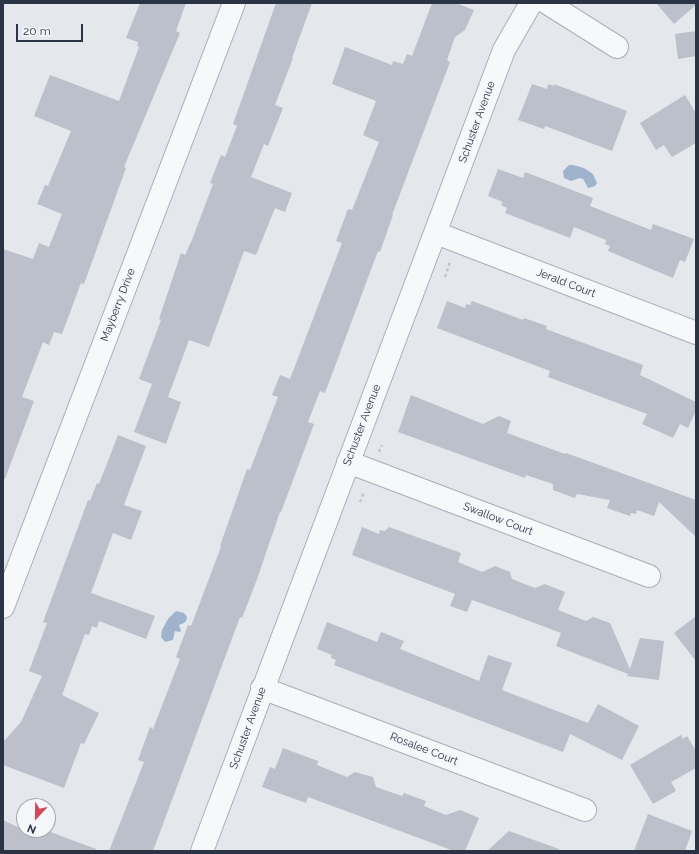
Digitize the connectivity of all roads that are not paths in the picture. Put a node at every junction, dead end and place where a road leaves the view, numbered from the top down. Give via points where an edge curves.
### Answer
1 (234, 3) edge
2 (532, 3) edge
3 (547, 3) edge
4 (617, 47) dead end
5 (436, 233) junction
6 (696, 333) edge
7 (348, 462) junction
8 (649, 576) dead end
9 (3, 607) edge
10 (262, 688) junction
11 (586, 810) dead end
12 (202, 851) edge

1 - 9 street, Mayberry Drive
2 - 5 street, Schuster Avenue via 504,50
3 - 4 street
5 - 6 street, Jerald Court
5 - 7 street, Schuster Avenue
7 - 8 street, Swallow Court
7 - 10 street, Schuster Avenue
10 - 11 street, Rosalee Court
10 - 12 street, Schuster Avenue

